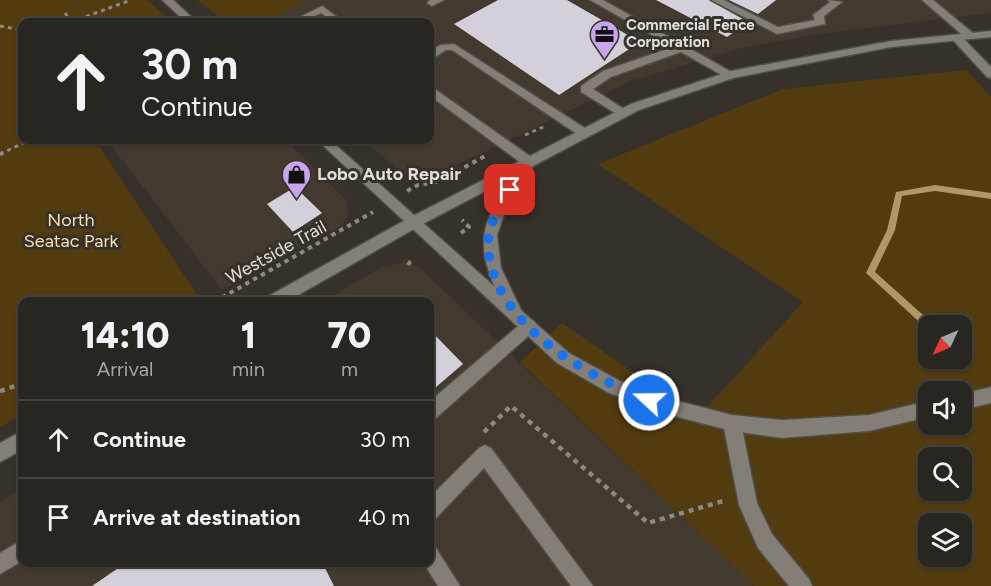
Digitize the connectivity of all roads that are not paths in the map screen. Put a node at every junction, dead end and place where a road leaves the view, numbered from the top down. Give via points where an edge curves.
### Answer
1 (167, 0) edge
2 (596, 0) edge
3 (716, 0) edge
4 (927, 0) edge
5 (836, 1) edge
6 (187, 18) edge
7 (303, 18) edge
8 (333, 18) edge
9 (991, 34) edge
10 (970, 36) junction
11 (957, 38) junction
12 (682, 48) junction
13 (434, 54) edge
14 (991, 74) edge
15 (730, 75) junction
16 (434, 93) edge
17 (624, 113) junction
18 (584, 134) junction
19 (327, 144) edge
20 (529, 162) junction
21 (414, 222) junction
22 (294, 297) edge
23 (514, 312) junction
24 (529, 326) junction
25 (991, 395) edge
26 (972, 400) edge
27 (434, 409) edge
28 (918, 411) edge
29 (732, 423) junction
30 (18, 442) edge
31 (0, 453) edge
32 (434, 506) edge
33 (18, 553) edge
34 (434, 562) edge
35 (0, 564) edge
36 (450, 586) edge
37 (583, 586) edge
38 (802, 586) edge

1 - 6 main road
2 - 12 main road
3 - 5 main road via 777,30 821,22 818,15
4 - 10 main road
7 - 8 main road via 321,9
9 - 10 main road
10 - 11 main road
11 - 14 main road
11 - 15 main road via 891,44
12 - 15 main road
12 - 17 main road via 607,74 585,89
13 - 18 main road via 444,47 454,47
15 - 17 main road
16 - 20 main road
17 - 18 main road
18 - 20 main road
19 - 21 main road
20 - 21 main road
20 - 23 main road via 500,204 488,244 492,265
21 - 22 main road
21 - 23 main road
23 - 24 main road
24 - 27 main road
24 - 29 main road via 563,358 615,387 666,406
25 - 26 main road
28 - 29 main road via 869,423 823,428 782,429
29 - 38 main road via 748,505 765,541
30 - 31 main road
32 - 37 main road via 485,454
33 - 35 main road
34 - 36 main road

